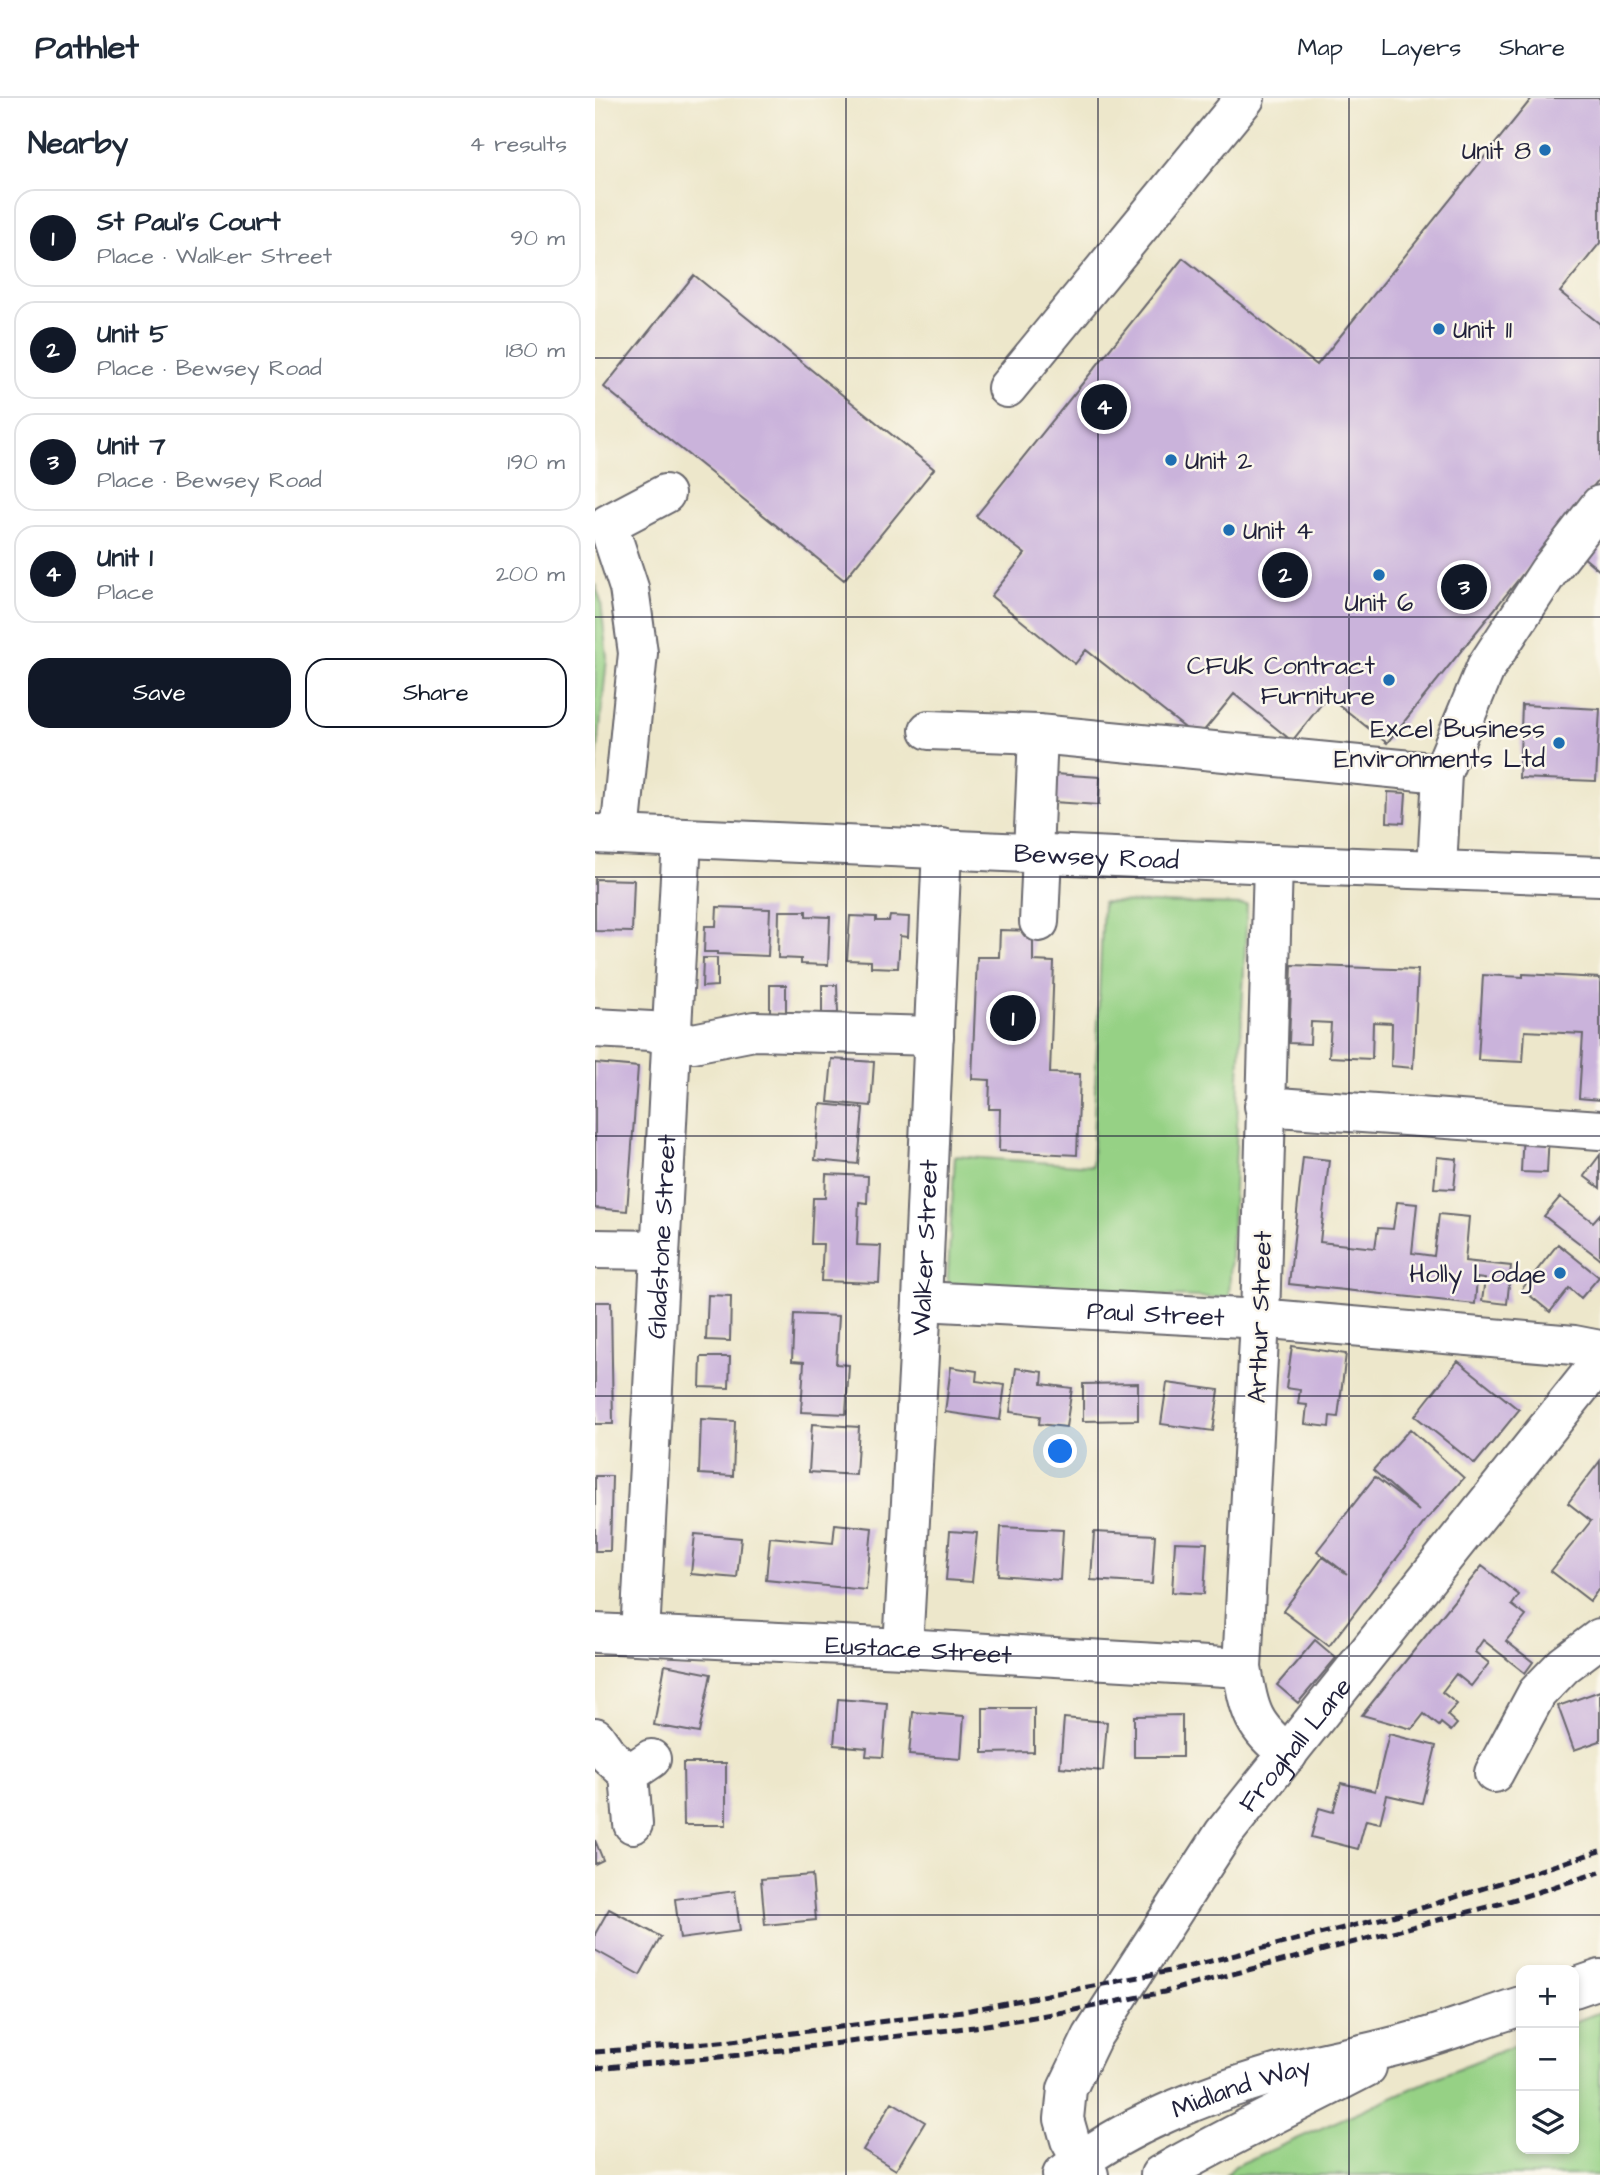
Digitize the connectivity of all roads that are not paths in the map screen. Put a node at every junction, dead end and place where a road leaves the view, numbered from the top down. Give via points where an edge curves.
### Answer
1 (1245, 98) edge
2 (1007, 388) dead end
3 (665, 494) dead end
4 (1600, 505) edge
5 (601, 513) edge
6 (929, 730) dead end
7 (1038, 734) junction
8 (1442, 773) junction
9 (607, 834) edge
10 (682, 839) junction
11 (942, 848) junction
12 (1038, 853) junction
13 (1273, 864) junction
14 (1437, 869) junction
15 (1600, 876) edge
16 (1039, 922) dead end
17 (595, 1028) edge
18 (934, 1036) junction
19 (672, 1038) junction
20 (1265, 1107) junction
21 (1600, 1130) edge
22 (595, 1249) edge
23 (659, 1251) junction
24 (922, 1301) junction
25 (1260, 1319) junction
26 (1600, 1350) edge
27 (1600, 1362) edge
28 (595, 1633) edge
29 (640, 1635) junction
30 (1600, 1638) edge
31 (903, 1648) junction
32 (1242, 1668) junction
33 (595, 1737) edge
34 (1287, 1754) junction
35 (1494, 1773) dead end
36 (633, 1824) dead end
37 (1600, 1979) edge
38 (1579, 1986) edge
39 (1516, 2008) edge
40 (1415, 2041) junction
41 (1077, 2170) edge
42 (1160, 2175) edge

1 - 2 main road
3 - 5 main road
4 - 8 main road via 1549,571 1486,667
5 - 9 main road via 629,588 638,653
6 - 7 main road
7 - 8 main road
7 - 12 main road
8 - 14 main road
9 - 10 main road, Bewsey Road
10 - 11 main road, Bewsey Road
10 - 19 main road, Gladstone Street
11 - 12 main road, Bewsey Road
11 - 18 main road, Walker Street
12 - 13 main road, Bewsey Road
12 - 16 main road
13 - 14 main road, Bewsey Road
13 - 20 main road, Arthur Street
14 - 15 main road, Bewsey Road
17 - 19 main road via 651,1031
18 - 19 main road via 754,1031 693,1044
18 - 24 main road, Walker Street
19 - 23 main road, Gladstone Street
20 - 21 main road
20 - 25 main road, Arthur Street
22 - 23 main road
23 - 29 main road, Gladstone Street
24 - 25 main road, Paul Street
24 - 31 main road, Walker Street
25 - 26 main road, Paul Street
25 - 32 main road, Arthur Street
27 - 34 main road, Froghall Lane
28 - 29 main road, Eustace Street
29 - 31 main road, Eustace Street
30 - 35 main road via 1537,1693
31 - 32 main road, Eustace Street
32 - 34 main road, Arthur Street via 1256,1723
33 - 36 main road via 608,1755 640,1766
34 - 41 main road, Froghall Lane via 1224,1833 1083,2055 1067,2089 1065,2119
37 - 38 main road
39 - 40 main road, Midland Way
40 - 41 main road, Midland Way via 1279,2073 1217,2094 1122,2135
40 - 42 main road, Midland Way

